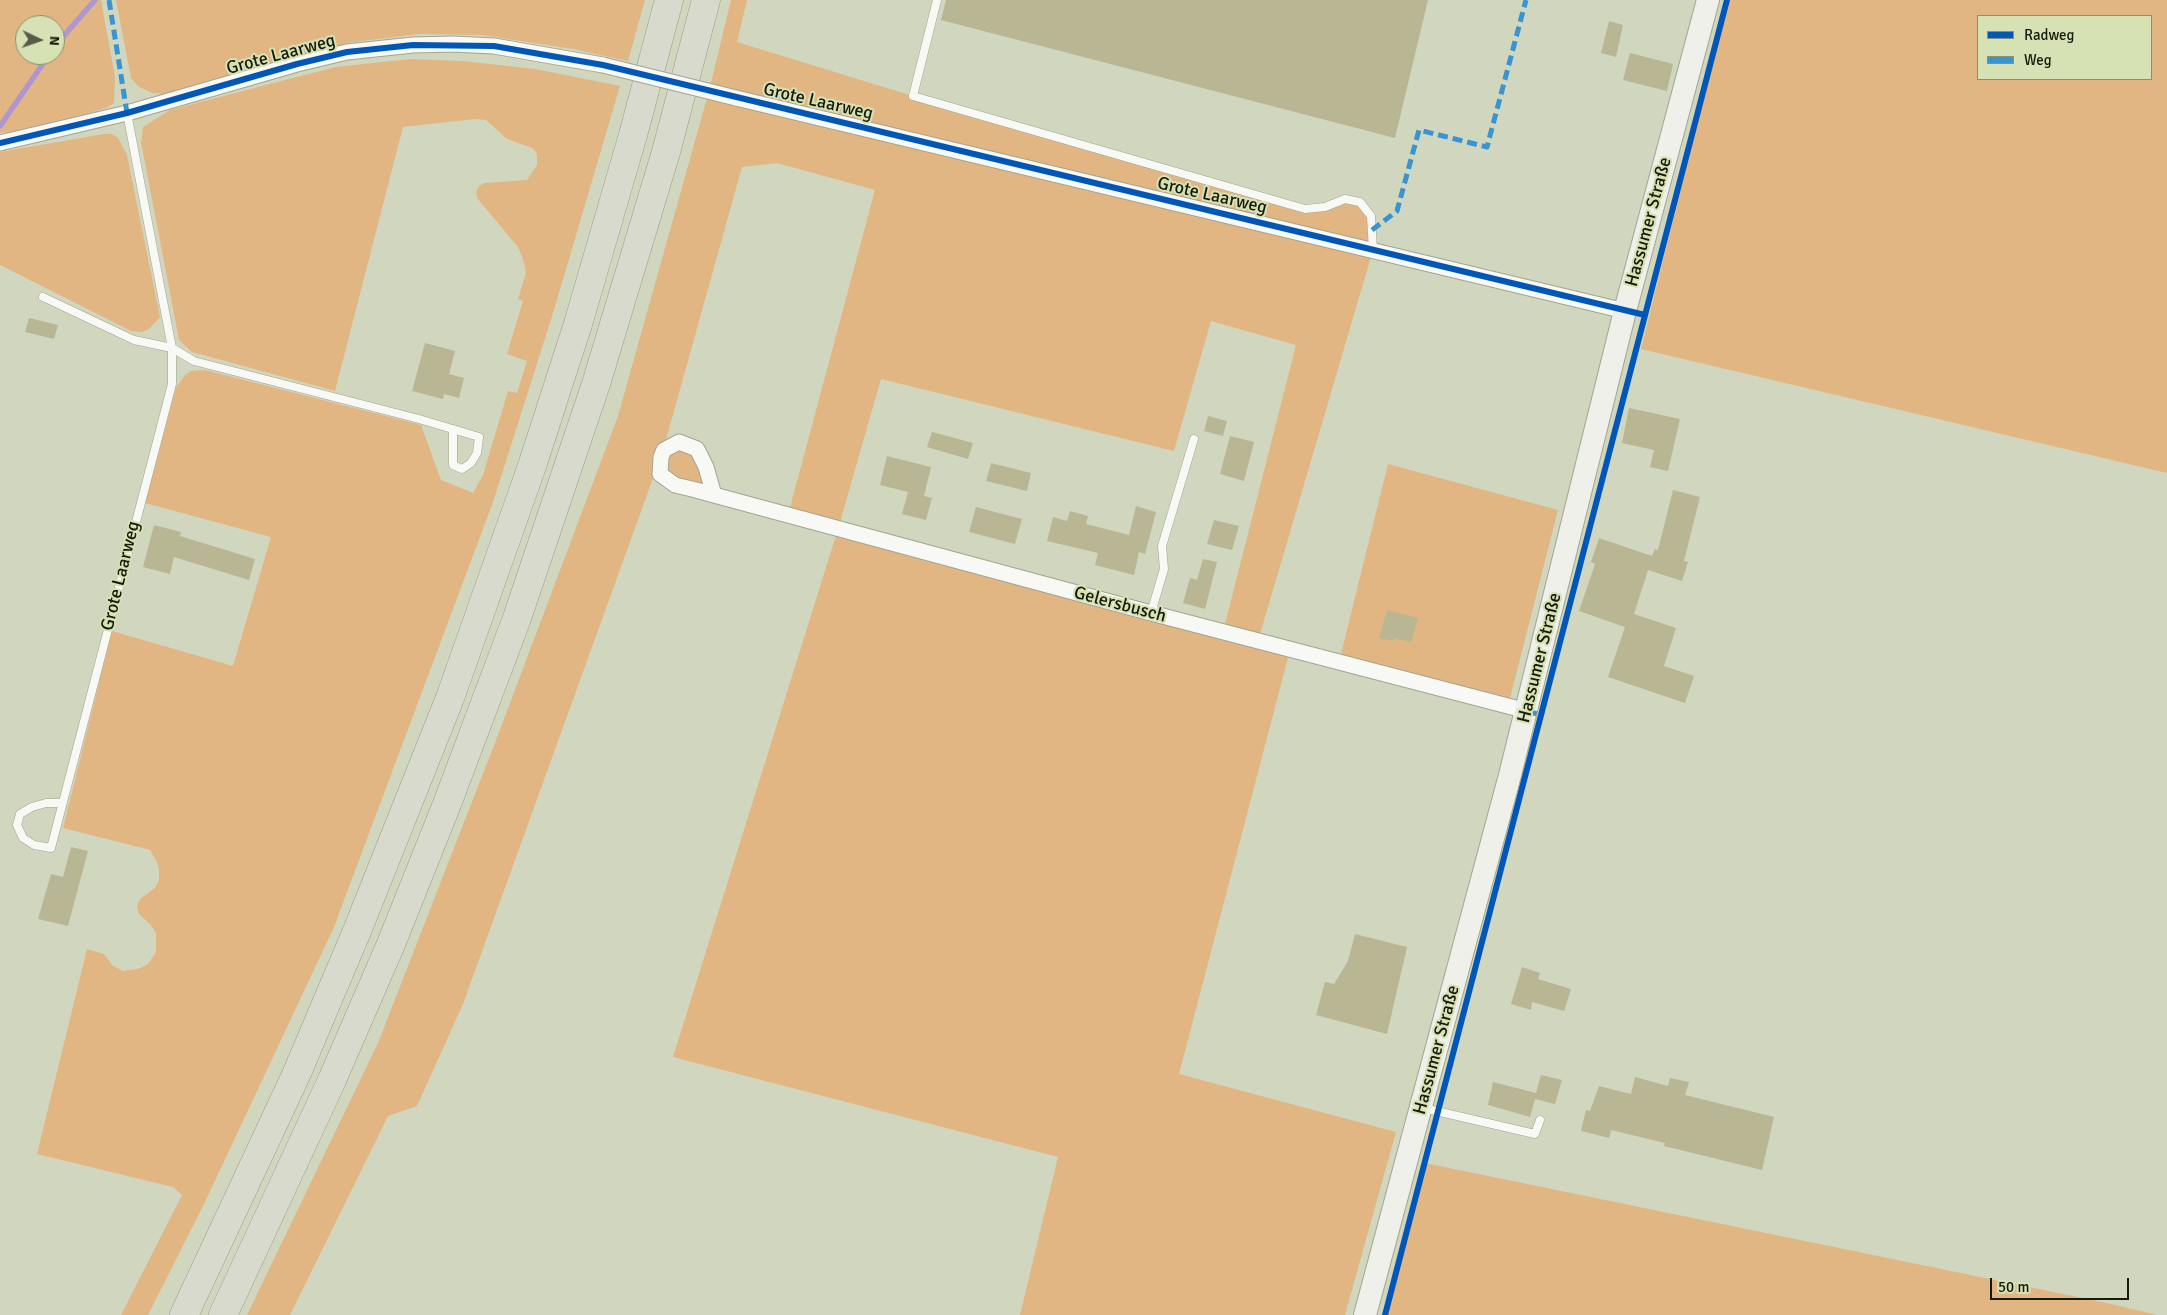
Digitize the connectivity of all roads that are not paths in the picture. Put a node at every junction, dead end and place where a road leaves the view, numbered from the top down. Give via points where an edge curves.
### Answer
1 (669, 0) edge
2 (706, 0) edge
3 (937, 0) edge
4 (1708, 0) edge
5 (127, 113) junction
6 (0, 143) edge
7 (1373, 250) junction
8 (43, 297) dead end
9 (1625, 311) junction
10 (172, 348) junction
11 (453, 429) junction
12 (1194, 439) dead end
13 (714, 496) dead end
14 (1151, 614) junction
15 (1527, 711) junction
16 (62, 804) junction
17 (1421, 1107) junction
18 (1540, 1120) dead end
19 (184, 1315) edge
20 (223, 1315) edge
21 (1365, 1315) edge

1 - 19 highway via 578,324 450,698 307,1048
2 - 20 highway via 666,152 602,365 517,618 391,944 325,1097
3 - 7 lane via 913,96 1304,209 1325,207 1345,199 1360,202 1371,216
4 - 9 street, Hassumer Straße
5 - 6 street, Grote Laarweg
5 - 7 street, Grote Laarweg, bridge via 347,52 413,45 494,46 603,66
5 - 10 lane, Grote Laarweg
7 - 9 street, Grote Laarweg
8 - 10 lane via 134,340
9 - 15 street, Hassumer Straße
10 - 11 lane via 194,361
10 - 16 lane, Grote Laarweg via 172,384
11 - 11 lane via 479,437 477,453 462,469 453,465
12 - 14 lane via 1162,546 1164,569
13 - 14 street, Gelersbusch
14 - 15 street, Gelersbusch
15 - 17 street, Hassumer Straße
16 - 16 lane, Grote Laarweg via 51,848 34,845 23,838 17,825 20,814 46,803
17 - 18 lane via 1535,1134
17 - 21 street, Hassumer Straße

